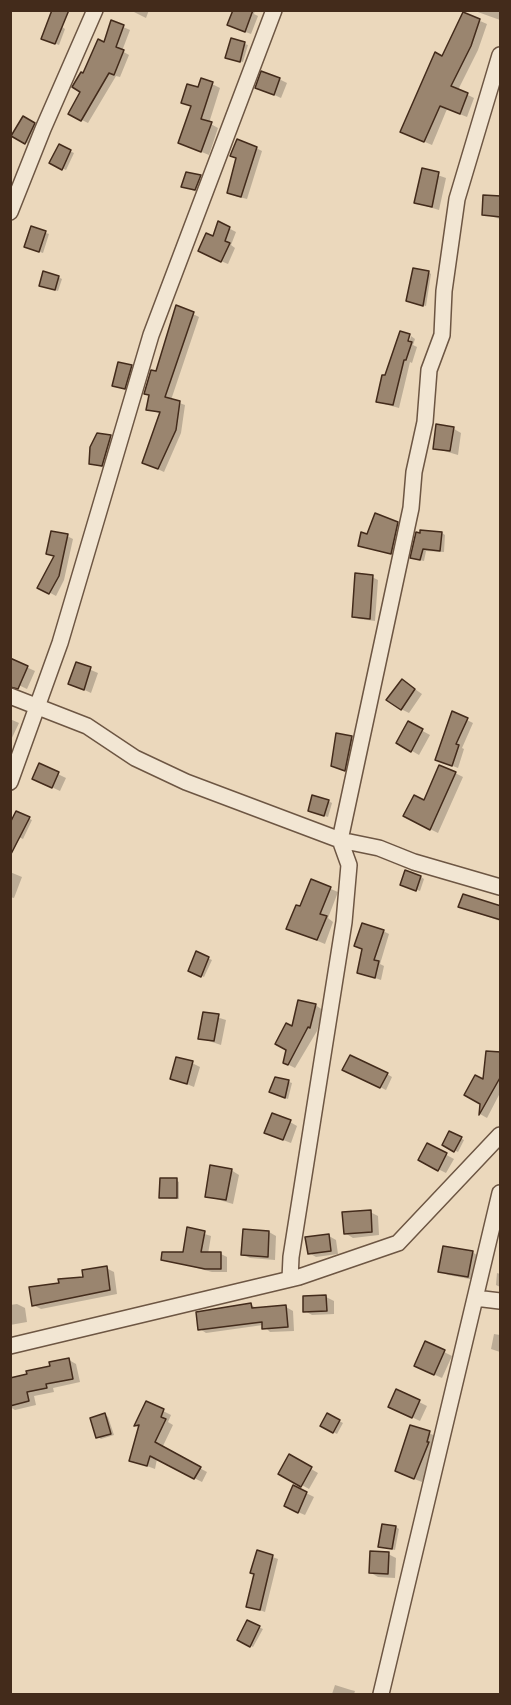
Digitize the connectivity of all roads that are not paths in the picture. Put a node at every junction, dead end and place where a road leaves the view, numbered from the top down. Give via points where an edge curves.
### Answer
1 (95, 10) edge
2 (274, 10) edge
3 (501, 55) edge
4 (10, 212) edge
5 (10, 696) edge
6 (37, 707) junction
7 (10, 782) edge
8 (340, 840) junction
9 (501, 887) edge
10 (501, 1135) edge
11 (501, 1193) edge
12 (290, 1279) junction
13 (476, 1298) junction
14 (501, 1301) edge
15 (10, 1346) edge
16 (381, 1695) edge

1 - 4 street
2 - 6 street via 151,335 60,643
3 - 8 street via 457,199 442,335 429,369 411,508
5 - 6 street
6 - 7 street
6 - 8 street via 87,726 135,758 186,782
8 - 9 street via 380,848
8 - 12 street via 349,865 344,922
10 - 12 street via 398,1243
11 - 13 street
12 - 15 street
13 - 14 street
13 - 16 street

